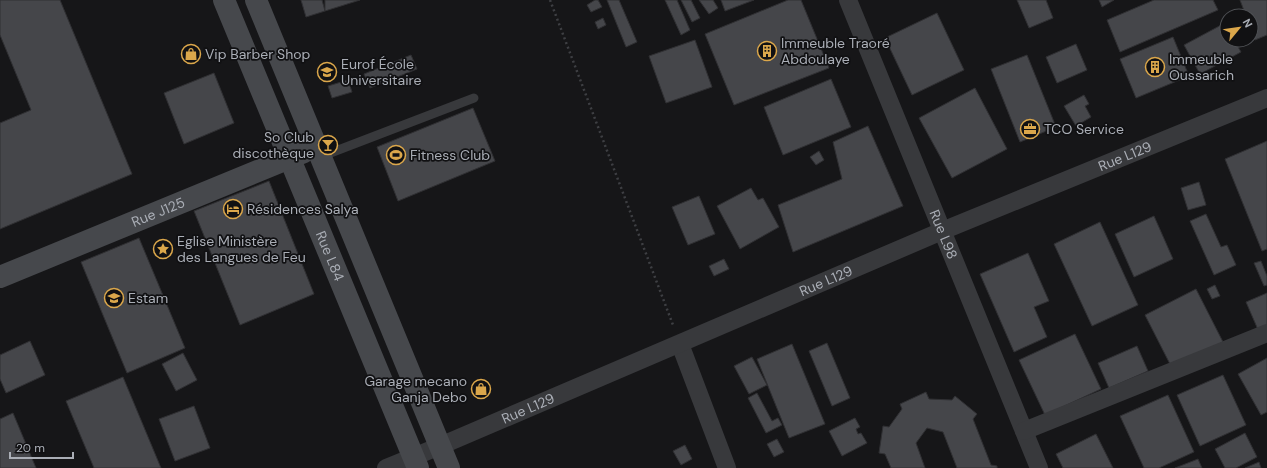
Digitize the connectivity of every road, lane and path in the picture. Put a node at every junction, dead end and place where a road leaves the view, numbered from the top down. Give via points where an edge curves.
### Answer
1 (224, 0) edge
2 (256, 0) edge
3 (550, 0) edge
4 (848, 0) edge
5 (474, 98) dead end
6 (1267, 98) edge
7 (318, 152) junction
8 (290, 158) junction
9 (942, 231) junction
10 (0, 277) edge
11 (1267, 333) edge
12 (680, 344) junction
13 (1024, 430) junction
14 (440, 446) junction
15 (416, 462) edge
16 (386, 468) edge
17 (449, 468) edge
18 (727, 468) edge
19 (1039, 468) edge

1 - 8 main road, Rue L84
2 - 7 main road, Rue L84
3 - 12 path
4 - 9 street, Rue L98
5 - 7 lane
6 - 9 street, Rue L129
7 - 8 main road, Rue J125
7 - 14 main road, Rue L84
8 - 10 main road, Rue J125
8 - 15 main road, Rue L84
9 - 12 street, Rue L129
9 - 13 street, Rue L98
11 - 13 street
12 - 14 street, Rue L129
12 - 18 street
13 - 19 street, Rue L98
14 - 15 street, Rue L129
14 - 17 main road, Rue L84
15 - 16 street, Rue L129

